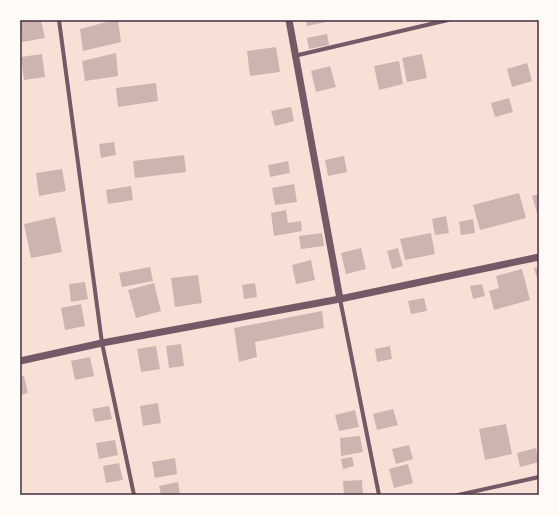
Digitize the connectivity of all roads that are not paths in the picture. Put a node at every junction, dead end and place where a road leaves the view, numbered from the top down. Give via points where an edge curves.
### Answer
1 (59, 20) edge
2 (288, 20) edge
3 (448, 20) edge
4 (294, 56) junction
5 (539, 257) edge
6 (340, 299) junction
7 (102, 343) junction
8 (20, 360) edge
9 (539, 477) edge
10 (134, 495) edge
11 (379, 495) edge
12 (458, 495) edge

1 - 7 street
2 - 4 street
3 - 4 street
4 - 6 street
5 - 6 street
6 - 7 street
6 - 11 street
7 - 8 street
7 - 10 street
9 - 12 street

